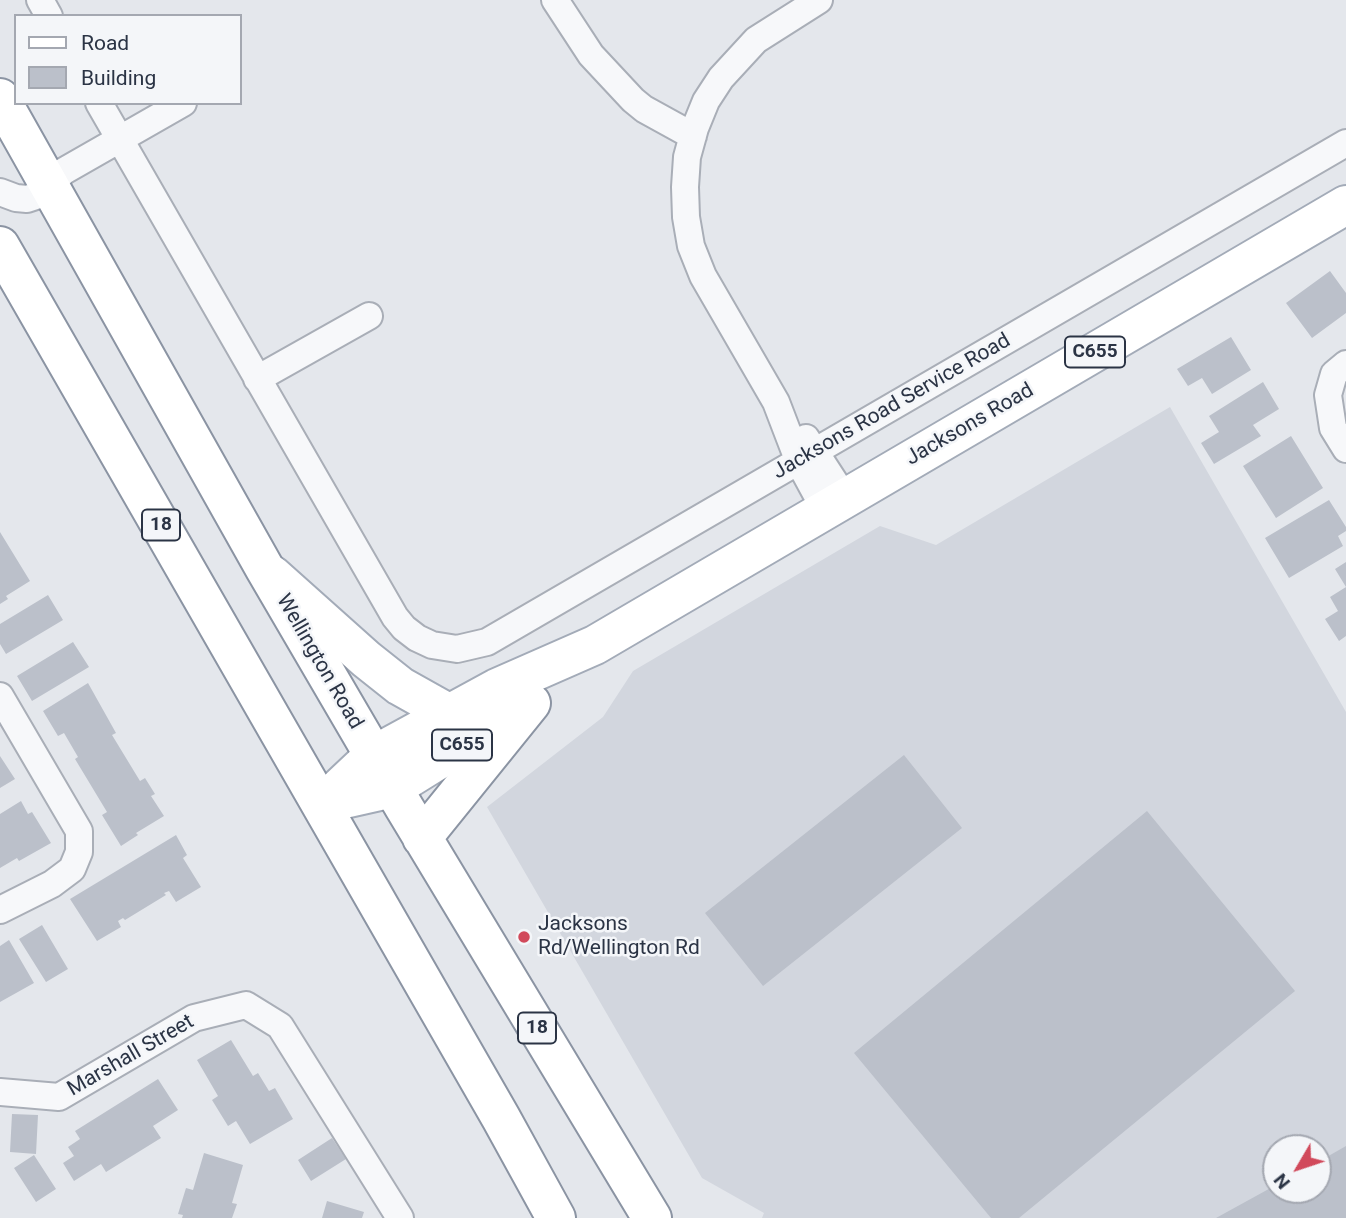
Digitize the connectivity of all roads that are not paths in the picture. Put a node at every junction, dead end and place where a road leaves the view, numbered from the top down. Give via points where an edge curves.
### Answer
1 (555, 0) edge
2 (819, 0) edge
3 (0, 98) edge
4 (100, 105) edge
5 (180, 105) edge
6 (695, 128) junction
7 (120, 139) junction
8 (1346, 142) edge
9 (49, 187) junction
10 (0, 192) edge
11 (1346, 205) edge
12 (0, 246) edge
13 (369, 316) dead end
14 (1346, 364) edge
15 (257, 379) junction
16 (1346, 449) edge
17 (807, 457) junction
18 (835, 504) junction
19 (265, 569) junction
20 (595, 645) junction
21 (0, 696) edge
22 (531, 702) junction
23 (450, 714) junction
24 (374, 755) junction
25 (393, 788) junction
26 (322, 804) junction
27 (422, 838) junction
28 (0, 909) edge
29 (0, 1092) edge
30 (400, 1218) edge
31 (556, 1218) edge
32 (652, 1218) edge

1 - 6 street via 591,55 644,109
2 - 6 street via 776,25 743,53 706,101
3 - 9 main road, Wellington Road / 18
4 - 7 street
5 - 7 street
6 - 17 street via 685,187 691,246 716,300 776,402 799,428
7 - 9 street via 64,172
7 - 15 street
8 - 17 street, Jacksons Road Service Road
9 - 10 street via 27,200
9 - 19 main road, Wellington Road / 18
11 - 18 main road, Jacksons Road / C655
12 - 26 main road, 18
13 - 15 street
14 - 16 street via 1335,374 1328,395 1333,428
15 - 17 street, Jacksons Road Service Road via 395,617 432,645 457,649 487,642
17 - 18 street
18 - 20 main road, Jacksons Road / C655
19 - 23 main road via 374,666
19 - 24 main road, Wellington Road / 18
20 - 22 main road, Jacksons Road / C655
20 - 23 main road, Jacksons Road / C655
21 - 28 street via 79,831 79,852 72,869 52,884
22 - 25 main road, Jacksons Road / C655
22 - 27 main road
23 - 24 main road, Jacksons Road / C655
24 - 25 main road, Wellington Road / 18
24 - 26 main road, Jacksons Road / C655
25 - 26 main road, Jacksons Road / C655
25 - 27 main road, Wellington Road / 18
26 - 31 main road, 18
27 - 32 main road, Wellington Road / 18
29 - 30 street, Marshall Street via 59,1097 194,1018 246,1005 280,1026

